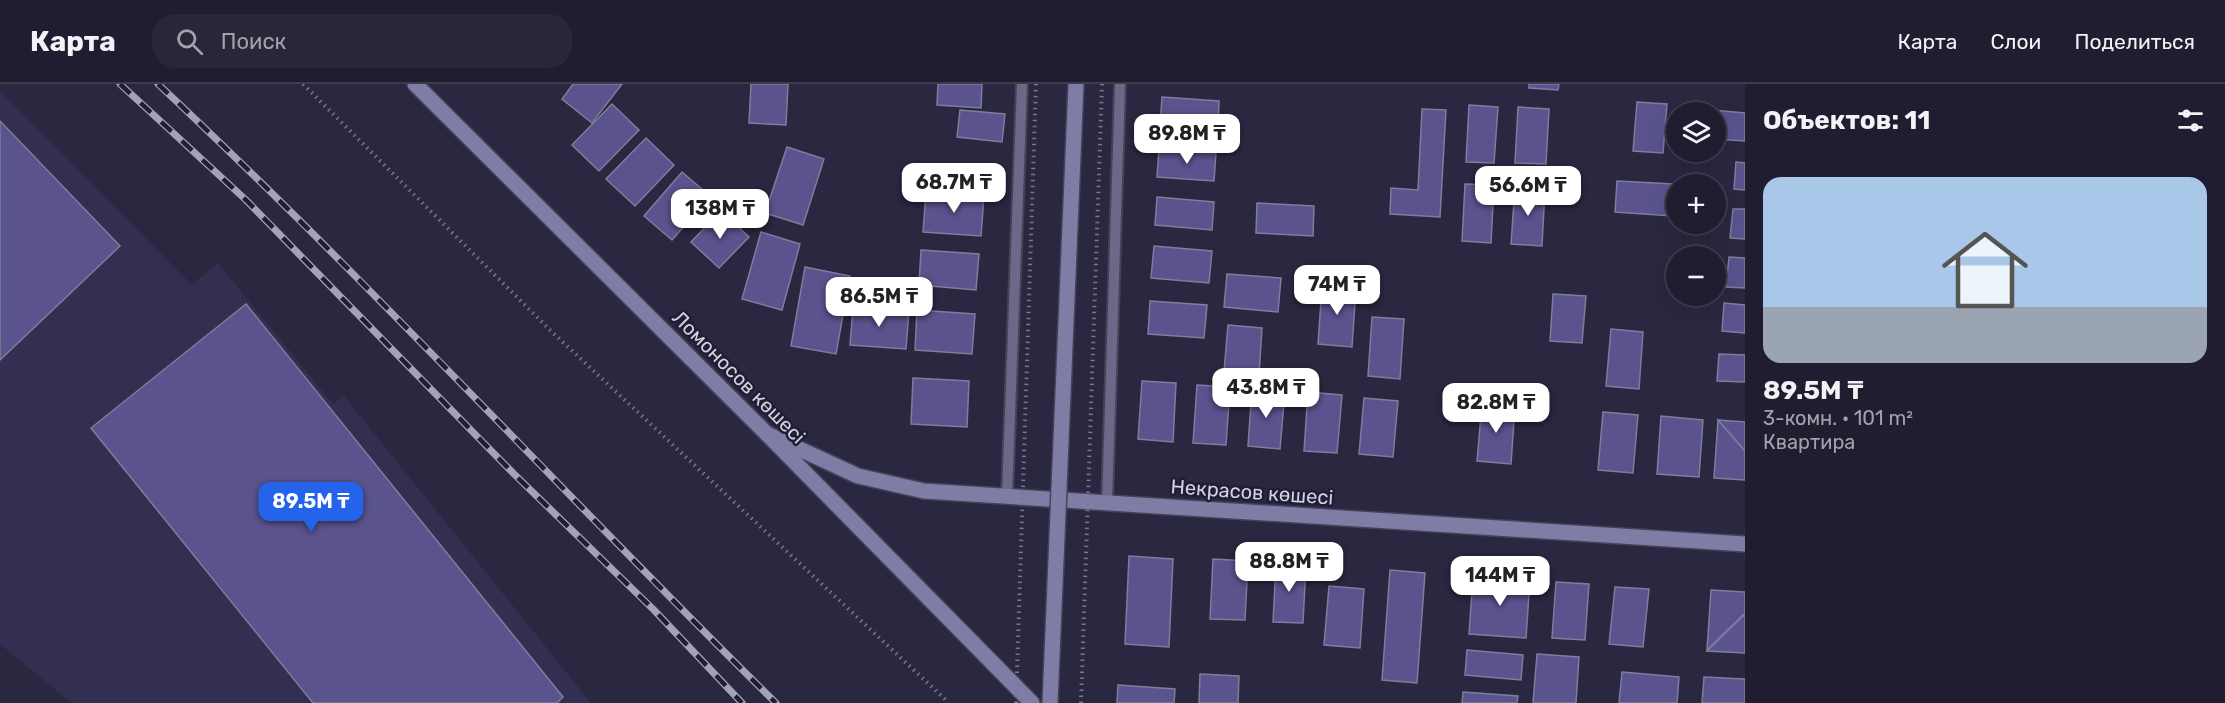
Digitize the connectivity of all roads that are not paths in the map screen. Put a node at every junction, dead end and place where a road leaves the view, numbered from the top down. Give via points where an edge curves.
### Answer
1 (415, 84) edge
2 (1022, 84) edge
3 (1076, 84) edge
4 (1120, 84) edge
5 (767, 434) junction
6 (1007, 497) junction
7 (1107, 504) junction
8 (1745, 544) edge
9 (1032, 703) edge
10 (1050, 703) edge

1 - 5 main road, Ломоносов көшесі
2 - 6 lane
3 - 10 main road, bridge
4 - 7 lane
5 - 6 main road, Некрасов көшесі via 858,476 924,491
5 - 9 main road, Ломоносов көшесі
6 - 7 main road, Некрасов көшесі
7 - 8 main road, Некрасов көшесі

